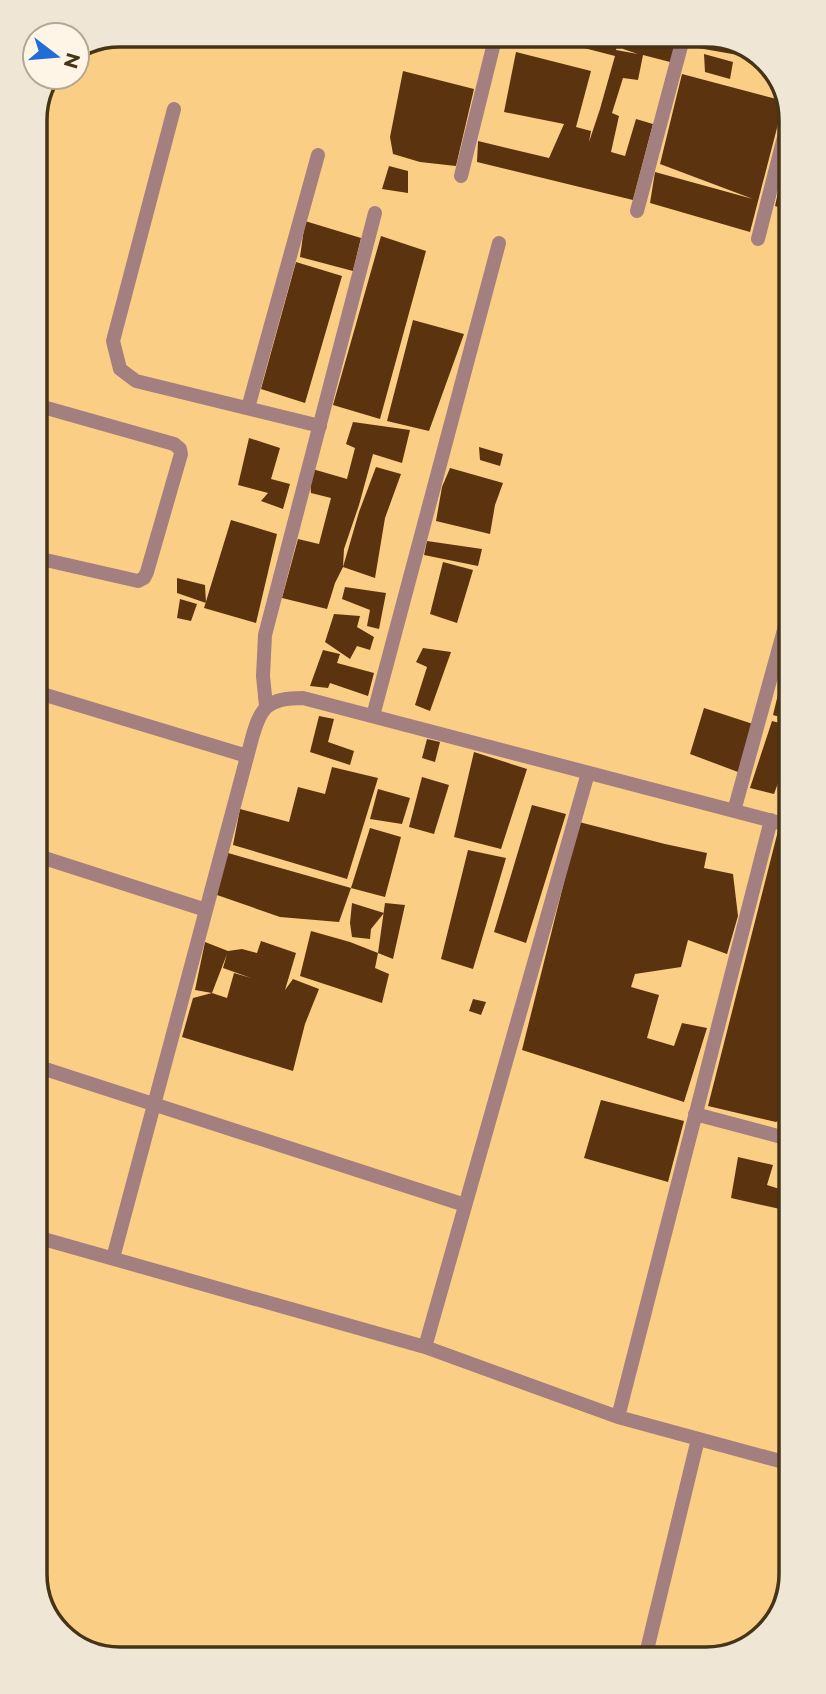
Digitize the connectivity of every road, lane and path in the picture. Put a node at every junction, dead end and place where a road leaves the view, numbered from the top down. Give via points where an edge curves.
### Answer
1 (493, 47) edge
2 (681, 47) edge
3 (174, 109) dead end
4 (318, 155) dead end
5 (779, 157) edge
6 (461, 176) dead end
7 (637, 211) dead end
8 (376, 213) dead end
9 (758, 239) dead end
10 (499, 243) dead end
11 (47, 408) edge
12 (248, 408) junction
13 (320, 426) junction
14 (47, 560) edge
15 (779, 648) edge
16 (47, 695) edge
17 (266, 706) junction
18 (373, 716) junction
19 (247, 756) junction
20 (588, 773) junction
21 (734, 811) junction
22 (771, 820) junction
23 (779, 822) edge
24 (47, 859) edge
25 (206, 910) junction
26 (47, 1070) edge
27 (154, 1104) junction
28 (695, 1114) junction
29 (779, 1136) edge
30 (465, 1205) junction
31 (47, 1240) edge
32 (113, 1258) junction
33 (425, 1347) junction
34 (618, 1417) junction
35 (698, 1439) junction
36 (779, 1461) edge
37 (648, 1647) edge

1 - 6 street
2 - 7 street
3 - 12 street via 113,341 120,369 136,381
4 - 12 street
5 - 9 street
8 - 13 street
10 - 18 street
11 - 14 street via 174,444 181,454 144,578 138,581
12 - 13 street
13 - 17 street via 265,635
15 - 21 street
16 - 19 street
17 - 18 street via 285,698 303,698
17 - 19 street via 256,722
18 - 20 street
19 - 25 street
20 - 21 street
20 - 30 street
21 - 22 street
22 - 23 street
22 - 28 street
24 - 25 street
25 - 27 street
26 - 27 street
27 - 30 street
27 - 32 street
28 - 29 street
28 - 34 street
30 - 33 street
31 - 32 street
32 - 33 street
33 - 34 street
34 - 35 street
35 - 36 street
35 - 37 street

